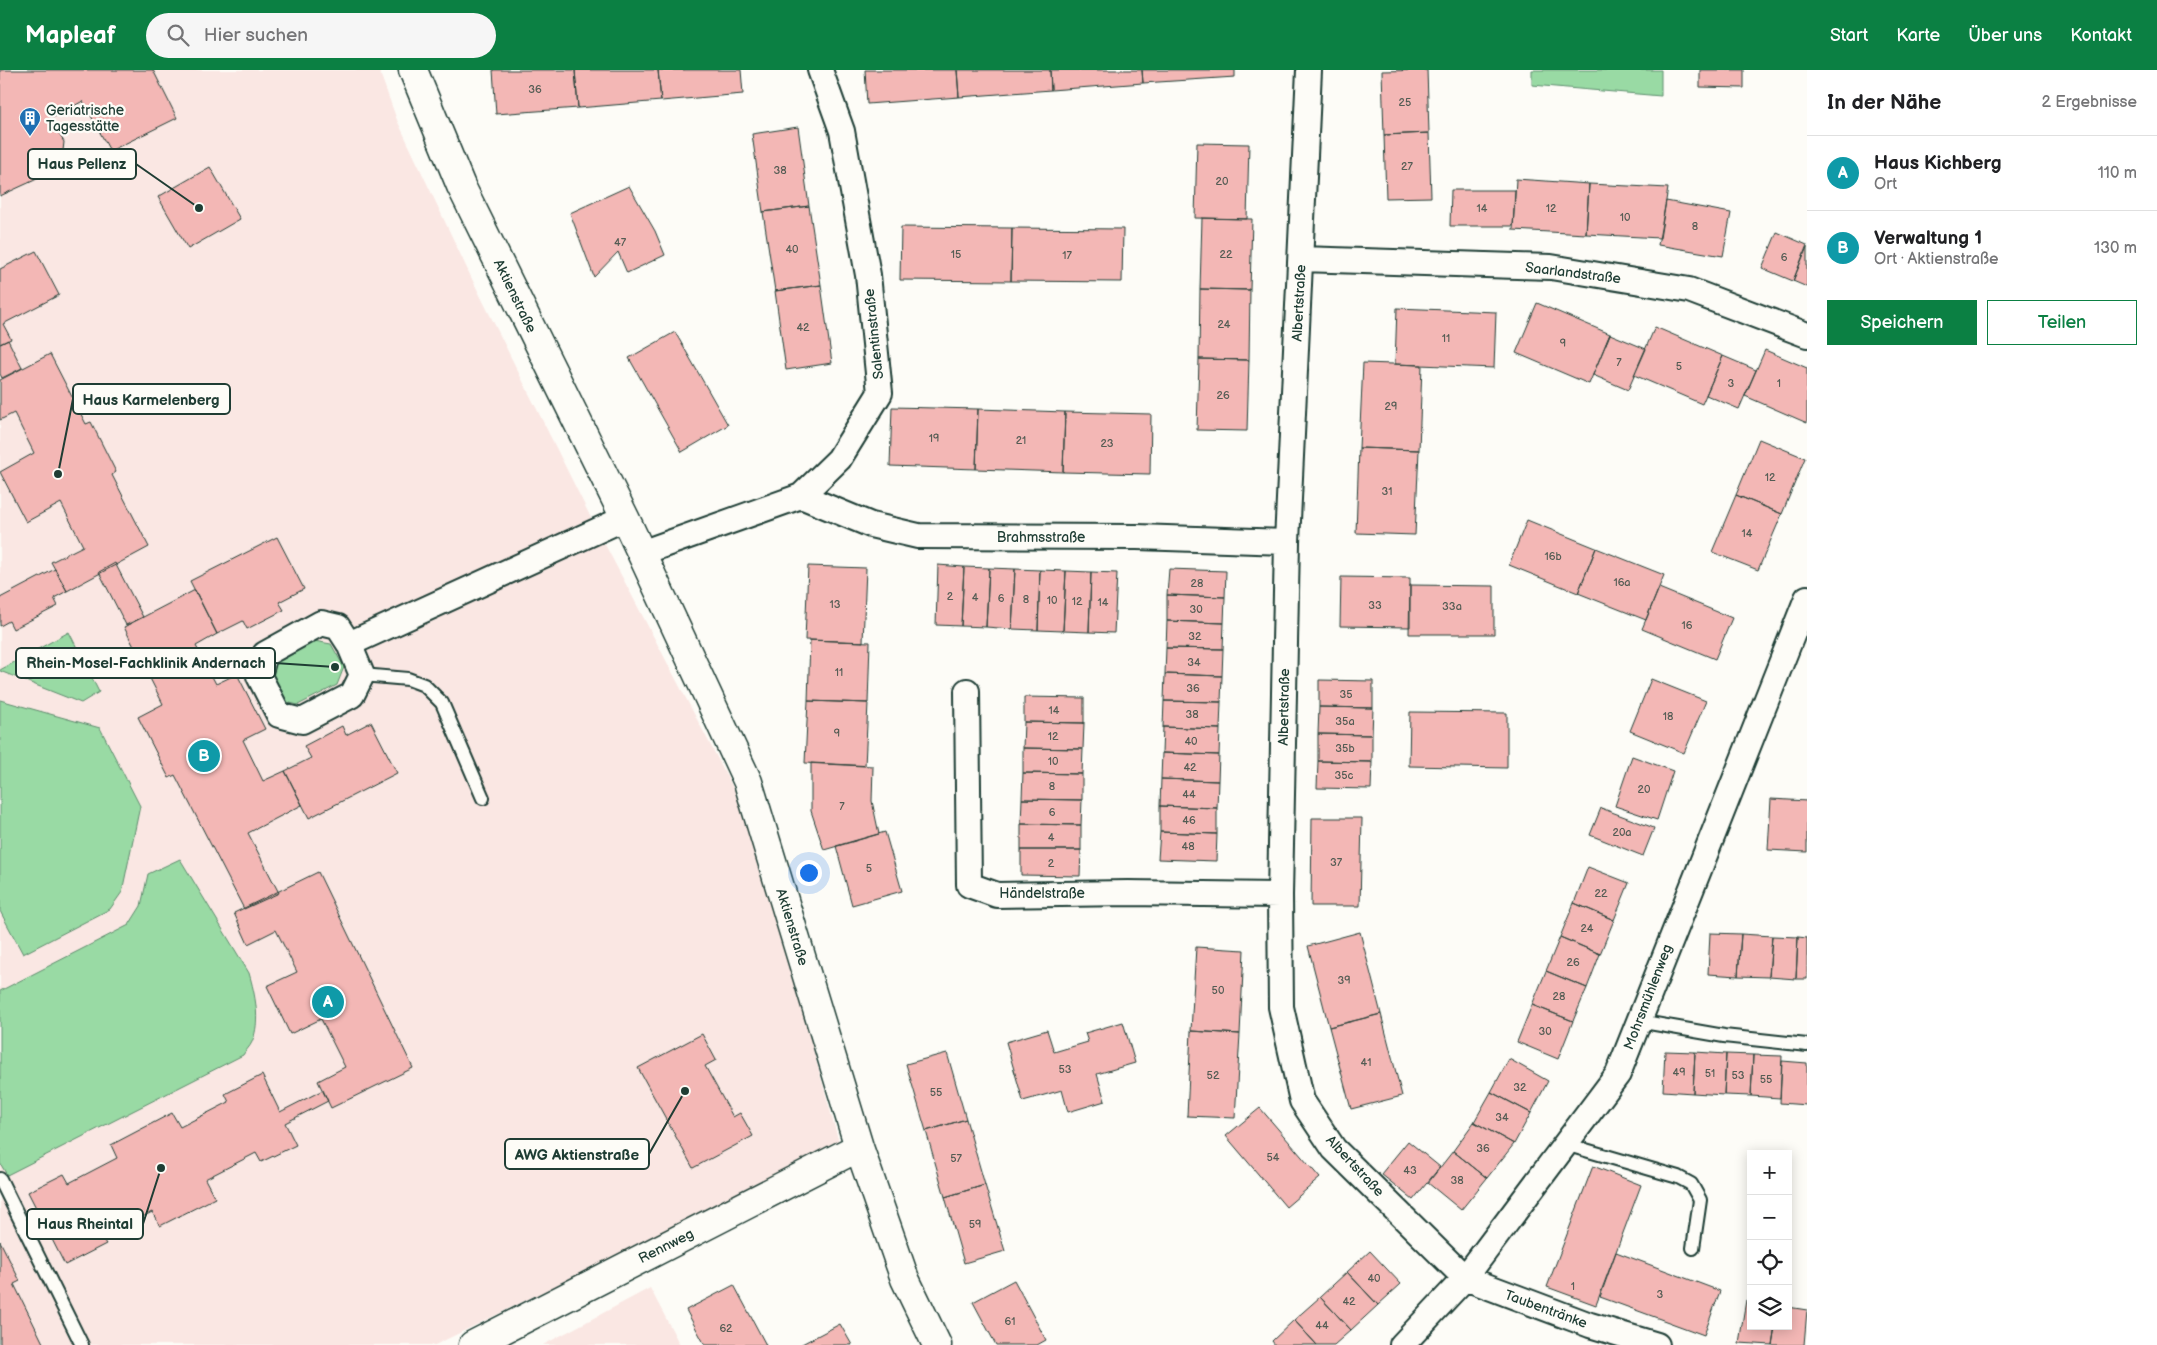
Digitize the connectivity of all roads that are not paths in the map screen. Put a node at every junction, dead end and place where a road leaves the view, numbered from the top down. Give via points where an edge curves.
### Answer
1 (414, 70) edge
2 (820, 70) edge
3 (1309, 70) edge
4 (1301, 259) junction
5 (1807, 335) edge
6 (800, 496) junction
7 (625, 518) junction
8 (1287, 542) junction
9 (642, 553) junction
10 (1807, 598) edge
11 (349, 644) junction
12 (362, 675) junction
13 (967, 691) dead end
14 (483, 798) dead end
15 (1280, 895) junction
16 (1638, 1021) junction
17 (1807, 1045) edge
18 (1565, 1144) junction
19 (859, 1147) junction
20 (0, 1179) edge
21 (1693, 1248) dead end
22 (1465, 1278) junction
23 (82, 1345) edge
24 (474, 1345) edge
25 (937, 1345) edge
26 (1402, 1345) edge
27 (1657, 1345) edge

1 - 7 street, Aktienstraße via 461,186
2 - 6 street, Salentinstraße via 842,131 868,275 880,393 839,459
3 - 4 street, Albertstraße
4 - 5 street, Saarlandstraße via 1551,267 1689,290
4 - 8 street, Albertstraße
6 - 8 street, Brahmsstraße via 871,525 918,536 1137,537
6 - 9 street, Salentinstraße
7 - 9 street, Aktienstraße
7 - 11 street
8 - 15 street, Albertstraße
9 - 19 street, Aktienstraße via 748,782
10 - 16 street, Mohrsmühlenweg
11 - 12 street
11 - 12 street via 338,627 321,623 265,654 259,676 279,715 302,721 352,695
12 - 14 lane via 408,679 424,685 442,703
13 - 15 street, Händelstraße via 969,885 997,895
15 - 22 street, Albertstraße via 1281,1007 1302,1101 1334,1148
16 - 17 lane via 1724,1036
16 - 18 street, Mohrsmühlenweg via 1618,1074
18 - 21 lane via 1678,1177 1691,1184 1700,1200
18 - 22 street, Mohrsmühlenweg
19 - 24 street, Rennweg
19 - 25 street, Aktienstraße via 905,1279
20 - 23 lane
22 - 26 street, Mohrsmühlenweg
22 - 27 street, Taubentränke via 1590,1325

